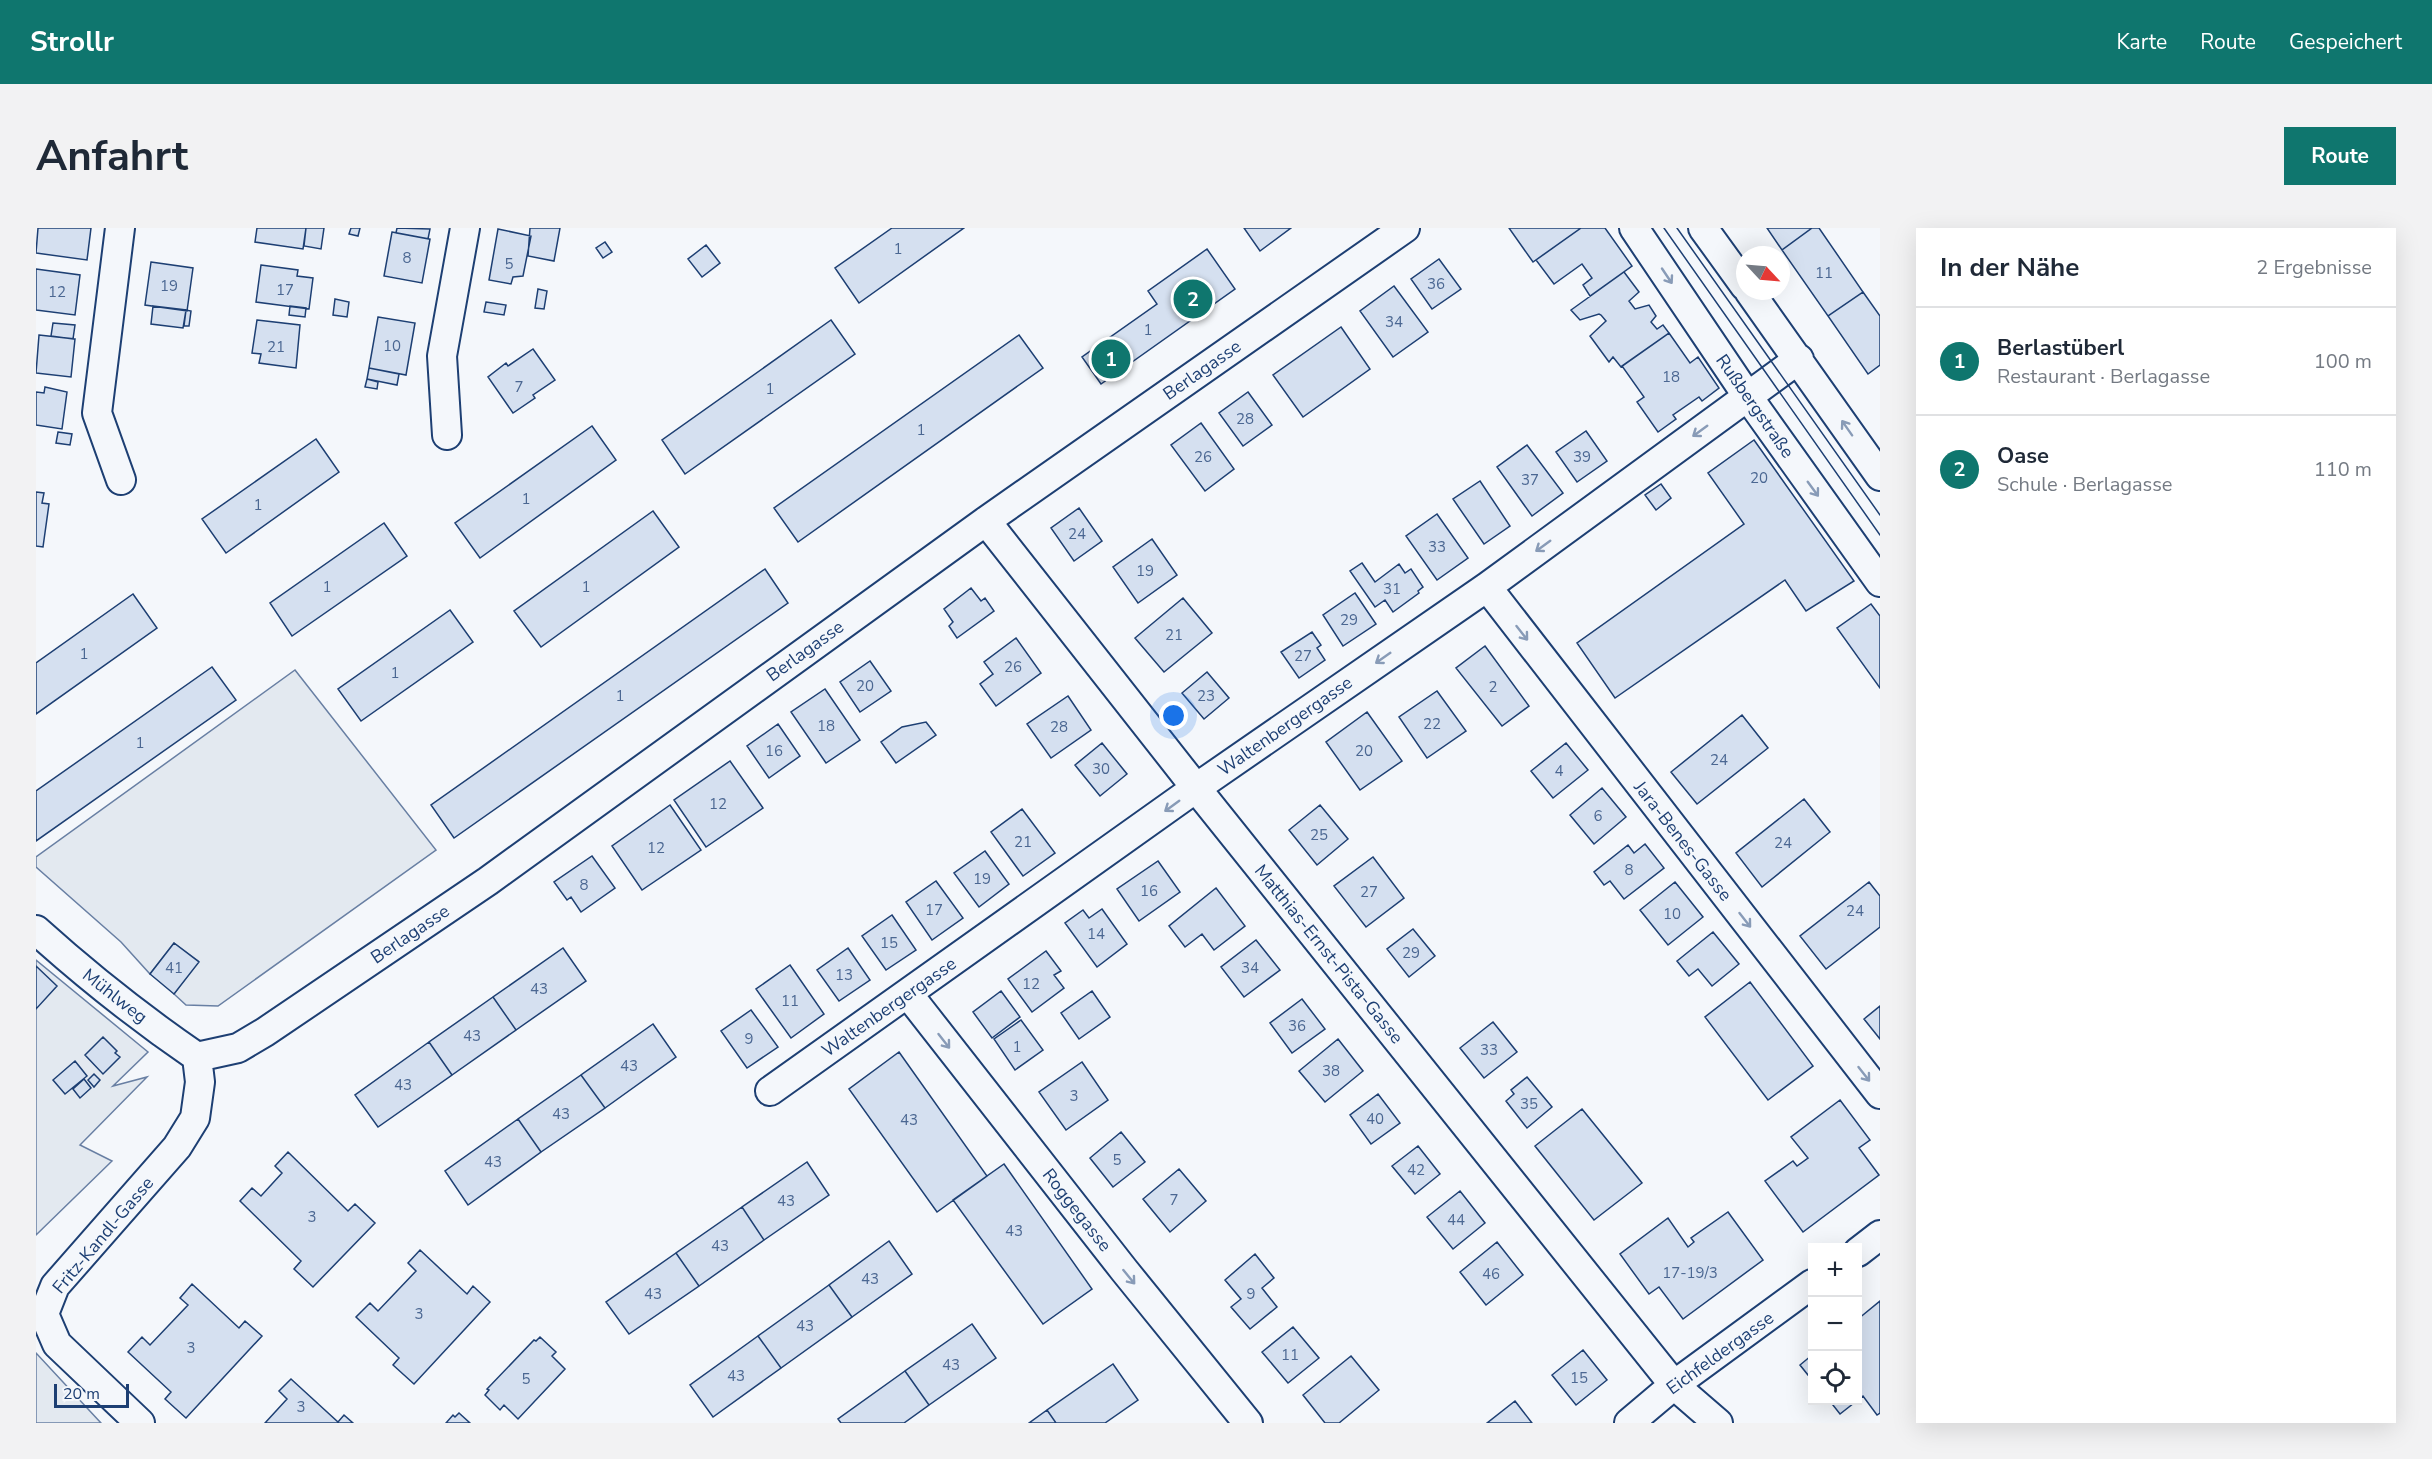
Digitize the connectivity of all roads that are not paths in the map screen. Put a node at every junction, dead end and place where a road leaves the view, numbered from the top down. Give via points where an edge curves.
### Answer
1 (120, 228) edge
2 (465, 228) edge
3 (1405, 228) edge
4 (1634, 228) edge
5 (1703, 228) edge
6 (1736, 274) edge
7 (1756, 300) edge
8 (1799, 359) junction
9 (1748, 397) junction
10 (447, 435) dead end
11 (1880, 476) edge
12 (121, 480) dead end
13 (986, 520) junction
14 (1880, 582) edge
15 (1487, 586) junction
16 (1196, 788) junction
17 (36, 930) edge
18 (908, 994) junction
19 (197, 1057) junction
20 (770, 1091) dead end
21 (1880, 1094) edge
22 (1880, 1235) edge
23 (1862, 1248) edge
24 (1808, 1287) edge
25 (1674, 1385) junction
26 (140, 1423) edge
27 (1248, 1423) edge
28 (1629, 1423) edge
29 (1718, 1423) edge

1 - 12 street via 98,413
2 - 10 street via 442,356
3 - 13 street, Berlagasse
4 -> 9 street, Rußbergstraße
5 - 6 street
7 - 8 street
8 - 9 street, Waltenbergergasse
11 -> 8 street
9 -> 14 street, Rußbergstraße
9 -> 15 street, Waltenbergergasse
13 - 16 street, Matthias-Ernst-Pista-Gasse
13 - 19 street, Berlagasse via 469,894 265,1032 238,1048
15 -> 16 street, Waltenbergergasse
15 -> 21 street, Jara-Benes-Gasse
16 -> 18 street, Waltenbergergasse
16 - 25 street, Matthias-Ernst-Pista-Gasse
17 - 19 street, Mühlweg via 87,975
18 - 20 street, Waltenbergergasse
18 -> 27 street, Roggegasse
19 - 26 street, Fritz-Kandl-Gasse via 200,1082 195,1118 177,1147 56,1286 44,1314 57,1344
22 - 23 street
24 - 25 street, Eichfeldergasse
25 - 28 street, Eichfeldergasse
25 - 29 street, Matthias-Ernst-Pista-Gasse

